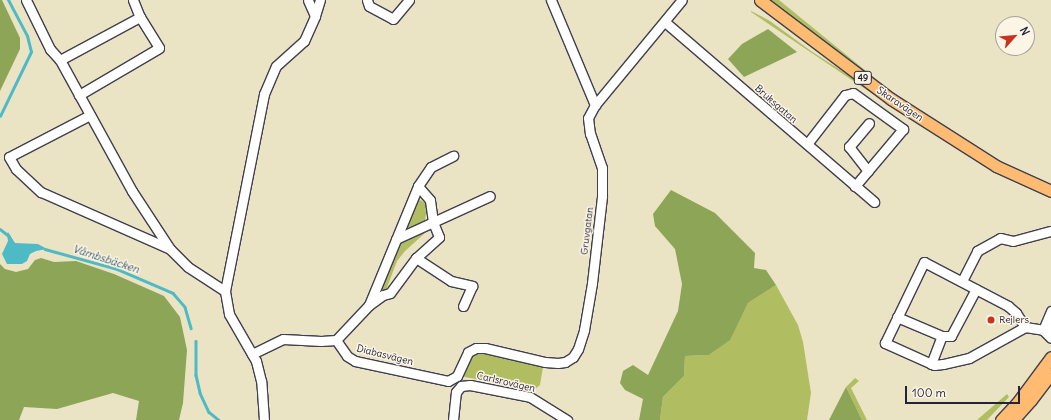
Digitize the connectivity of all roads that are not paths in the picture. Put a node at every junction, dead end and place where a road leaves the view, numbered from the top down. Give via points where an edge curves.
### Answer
1 (26, 0) edge
2 (133, 0) edge
3 (308, 0) edge
4 (320, 0) edge
5 (367, 0) edge
6 (409, 0) edge
7 (551, 0) edge
8 (682, 0) edge
9 (760, 0) edge
10 (315, 16) junction
11 (140, 17) junction
12 (665, 22) junction
13 (60, 60) junction
14 (79, 95) junction
15 (595, 105) junction
16 (90, 115) junction
17 (869, 123) dead end
18 (807, 144) junction
19 (453, 156) dead end
20 (868, 171) junction
21 (418, 186) junction
22 (855, 186) junction
23 (1051, 191) edge
24 (490, 196) dead end
25 (874, 202) dead end
26 (433, 222) junction
27 (1051, 231) edge
28 (396, 239) junction
29 (170, 249) junction
30 (416, 258) junction
31 (962, 281) junction
32 (976, 289) junction
33 (225, 291) junction
34 (369, 305) junction
35 (463, 306) dead end
36 (1051, 311) edge
37 (897, 317) junction
38 (1025, 327) junction
39 (1047, 329) edge
40 (942, 336) junction
41 (1051, 338) edge
42 (336, 340) junction
43 (252, 354) junction
44 (1051, 357) edge
45 (931, 364) junction
46 (1051, 373) edge
47 (453, 379) joint
48 (264, 420) edge
49 (453, 420) edge
50 (567, 420) edge
51 (1001, 420) edge
52 (1013, 420) edge

1 - 13 street via 50,49
2 - 11 street
3 - 10 street
4 - 10 street
5 - 6 street via 369,6 393,19
7 - 15 street
8 - 12 street, Gruvgatan
9 - 23 main road, Skaravägen / 49 via 892,99 996,166
10 - 33 street via 304,41 276,66 264,94
11 - 13 street
11 - 14 street via 159,48
12 - 15 street, Gruvgatan
12 - 18 street, Bruksgatan
13 - 14 street
14 - 16 street
15 - 47 street, Gruvgatan via 588,118 588,126 602,168 602,196 592,283 578,349 569,360 558,363 476,348 468,352
16 - 29 street via 132,191
16 - 29 street via 9,158 16,169 41,192
17 - 20 street via 849,147
18 - 20 street via 845,95 853,93 903,129
18 - 22 street, Bruksgatan
19 - 21 street via 431,167
20 - 22 street
21 - 26 street via 430,200
21 - 28 street
22 - 25 street, Bruksgatan
24 - 26 street
26 - 28 street
26 - 30 street via 439,237
27 - 31 street via 1012,242 1000,238 977,251
28 - 34 street
29 - 33 street via 188,267
30 - 34 street via 390,293
30 - 35 street via 451,282 472,286
31 - 32 street
31 - 37 street via 924,262
32 - 38 street via 1012,309
32 - 40 street via 951,336
33 - 43 street via 229,314
34 - 42 street
36 - 39 street
37 - 40 street
37 - 45 street via 885,343
38 - 39 street
38 - 45 street via 969,358
39 - 41 street
40 - 45 street
42 - 43 street via 283,339
42 - 47 street, Diabasvägen via 347,356 355,361 440,380
43 - 48 street via 261,381
44 - 51 main road
46 - 52 main road
49 - 50 street, Carlsrovägen via 455,395 459,387 470,385 530,397

